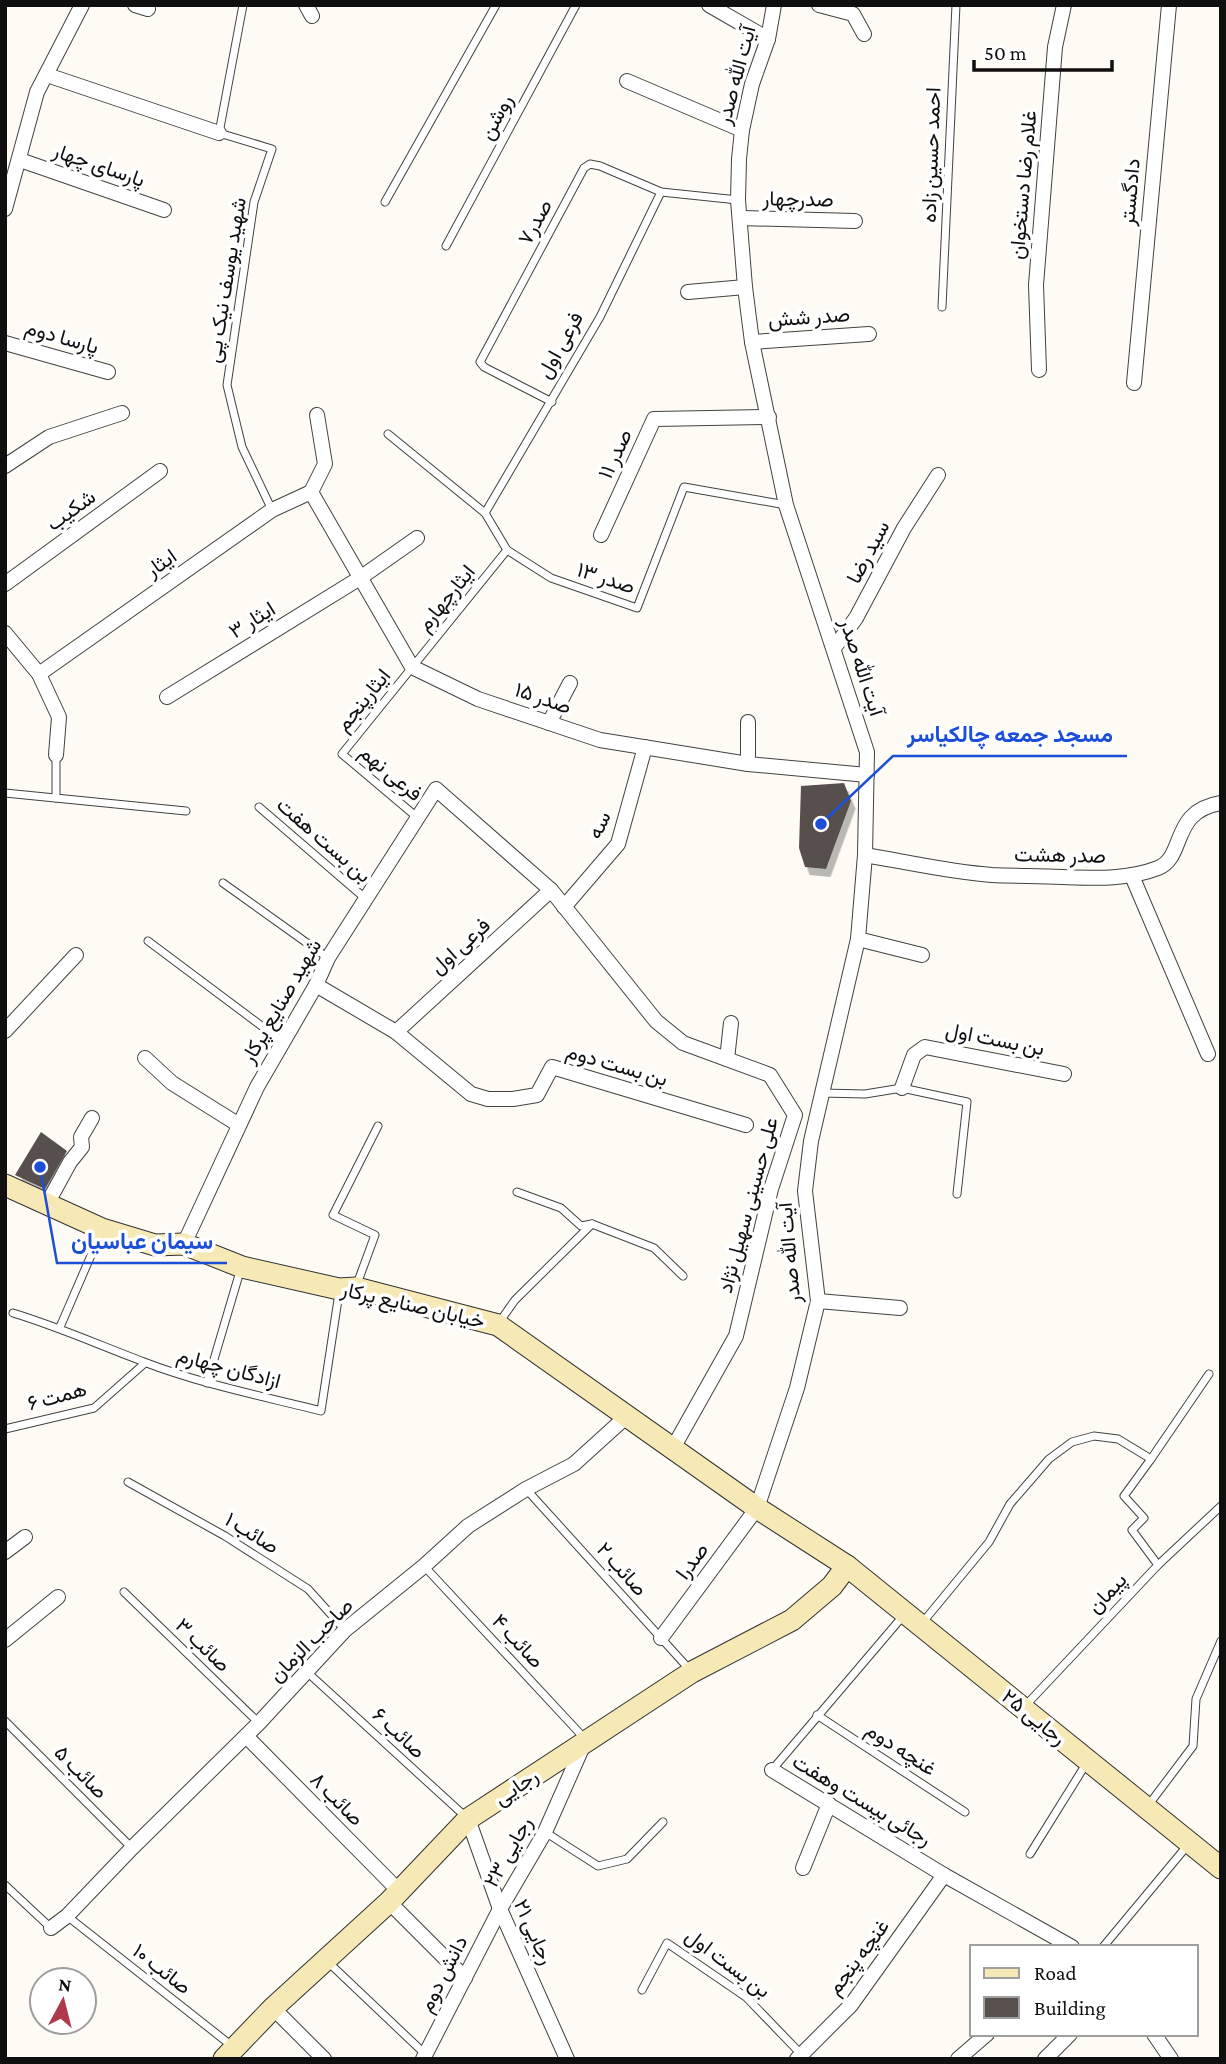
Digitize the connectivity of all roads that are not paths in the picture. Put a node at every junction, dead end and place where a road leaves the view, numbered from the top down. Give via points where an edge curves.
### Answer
1 (82, 5) edge
2 (243, 5) edge
3 (496, 5) edge
4 (576, 5) edge
5 (709, 5) edge
6 (774, 5) edge
7 (819, 5) edge
8 (956, 5) edge
9 (1064, 5) edge
10 (1169, 5) edge
11 (864, 34) dead end
12 (768, 39) junction
13 (47, 75) junction
14 (627, 82) dead end
15 (742, 130) junction
16 (219, 133) junction
17 (20, 160) junction
18 (661, 192) junction
19 (738, 200) junction
20 (385, 202) dead end
21 (5, 209) edge
22 (164, 210) dead end
23 (740, 218) junction
24 (855, 221) dead end
25 (446, 246) dead end
26 (745, 287) junction
27 (688, 292) dead end
28 (942, 307) dead end
29 (869, 334) dead end
30 (752, 342) junction
31 (5, 343) edge
32 (1039, 370) dead end
33 (107, 372) dead end
34 (1134, 383) dead end
35 (552, 402) junction
36 (122, 413) dead end
37 (317, 415) dead end
38 (769, 417) junction
39 (388, 434) dead end
40 (5, 466) edge
41 (160, 471) dead end
42 (938, 475) dead end
43 (311, 492) junction
44 (786, 505) junction
45 (272, 510) junction
46 (485, 513) junction
47 (601, 535) dead end
48 (417, 538) dead end
49 (507, 550) junction
50 (360, 578) junction
51 (5, 584) edge
52 (5, 633) edge
53 (834, 648) junction
54 (412, 667) junction
55 (39, 674) junction
56 (569, 683) dead end
57 (167, 697) dead end
58 (748, 722) dead end
59 (549, 723) junction
60 (645, 747) junction
61 (342, 754) joint
62 (57, 755) joint
63 (748, 764) junction
64 (867, 775) junction
65 (436, 789) joint
66 (5, 793) edge
67 (56, 798) junction
68 (1221, 803) edge
69 (259, 807) dead end
70 (186, 811) dead end
71 (418, 818) junction
72 (865, 855) junction
73 (1132, 876) junction
74 (223, 883) dead end
75 (551, 890) junction
76 (367, 899) junction
77 (564, 907) junction
78 (858, 939) junction
79 (148, 941) dead end
80 (76, 955) dead end
81 (922, 955) dead end
82 (328, 958) junction
83 (316, 985) junction
84 (731, 1023) dead end
85 (5, 1031) edge
86 (396, 1032) junction
87 (284, 1042) junction
88 (1208, 1054) dead end
89 (145, 1058) dead end
90 (727, 1059) junction
91 (1064, 1074) dead end
92 (901, 1088) junction
93 (821, 1093) junction
94 (92, 1118) dead end
95 (239, 1125) junction
96 (746, 1125) dead end
97 (378, 1126) dead end
98 (7, 1190) edge
99 (517, 1192) dead end
100 (957, 1194) dead end
101 (47, 1204) junction
102 (592, 1224) junction
103 (102, 1229) junction
104 (184, 1244) junction
105 (242, 1267) junction
106 (683, 1276) dead end
107 (348, 1289) junction
108 (818, 1301) junction
109 (900, 1308) dead end
110 (12, 1313) dead end
111 (498, 1325) junction
112 (60, 1327) junction
113 (145, 1363) junction
114 (1209, 1374) dead end
115 (207, 1382) junction
116 (627, 1416) junction
117 (6, 1426) edge
118 (673, 1448) junction
119 (1152, 1460) junction
120 (128, 1482) dead end
121 (526, 1489) junction
122 (1221, 1506) edge
123 (757, 1508) junction
124 (25, 1537) dead end
125 (5, 1552) edge
126 (1158, 1565) junction
127 (424, 1566) junction
128 (847, 1566) junction
129 (124, 1592) dead end
130 (58, 1597) dead end
131 (913, 1619) junction
132 (345, 1630) junction
133 (661, 1638) junction
134 (5, 1640) edge
135 (1221, 1641) edge
136 (307, 1672) junction
137 (692, 1672) junction
138 (1023, 1708) junction
139 (817, 1715) junction
140 (5, 1721) edge
141 (259, 1723) junction
142 (246, 1736) junction
143 (586, 1740) junction
144 (1088, 1761) junction
145 (772, 1770) joint
146 (830, 1804) junction
147 (1146, 1808) junction
148 (965, 1812) dead end
149 (468, 1819) junction
150 (663, 1822) dead end
151 (545, 1832) junction
152 (1190, 1843) junction
153 (132, 1848) junction
154 (1030, 1854) dead end
155 (803, 1868) dead end
156 (1221, 1868) edge
157 (944, 1875) junction
158 (5, 1885) edge
159 (394, 1897) junction
160 (500, 1909) junction
161 (67, 1916) junction
162 (51, 1928) joint
163 (1066, 1945) edge
164 (1105, 1945) edge
165 (326, 1961) junction
166 (465, 1978) junction
167 (642, 1990) dead end
168 (272, 2008) junction
169 (985, 2036) edge
170 (1068, 2036) edge
171 (1155, 2036) edge
172 (230, 2054) edge
173 (424, 2056) edge
174 (799, 2056) edge
175 (324, 2059) edge
176 (567, 2059) edge
177 (958, 2059) edge
178 (1045, 2059) edge
179 (1171, 2059) edge

1 - 13 street
2 - 16 lane
3 - 20 lane
4 - 25 lane, روشن
5 - 12 street
6 - 12 street, آیت الله صدر
7 - 11 street via 853,14
8 - 28 lane, احمد حسین زاده
9 - 32 street, غلام رضا دستخوان via 1055,47 1036,285
10 - 34 street, دادگستر
12 - 15 street, آیت الله صدر
13 - 16 street
13 - 17 street via 37,92
14 - 15 street
15 - 19 street, آیت الله صدر
16 - 45 lane, شهید یوسف نیک پی via 272,149 254,202 227,385 242,447
17 - 21 street
17 - 22 street, پارسای چهار
18 - 19 lane, صدر۷
18 - 35 lane, فرعی اول
18 - 35 lane, صدر۷ via 600,166 584,167 481,357 484,367
19 - 23 street, آیت الله صدر
23 - 24 street, صدرچهار
23 - 26 street, آیت الله صدر
26 - 27 street
26 - 30 street, آیت الله صدر
29 - 30 street, صدر شش
30 - 38 street, آیت الله صدر
31 - 33 street, پارسا دوم
35 - 46 lane, فرعی اول
36 - 40 street via 48,437
37 - 43 street via 325,464
38 - 44 street, آیت الله صدر
38 - 47 street, صدر ۱۱ via 654,419
39 - 46 lane, صدر ۱۳
41 - 51 street, شکیب
42 - 53 street, سید رضا
43 - 45 street, ایثار
43 - 50 street
44 - 49 lane, صدر ۱۳ via 684,487 637,608 551,578
44 - 53 street, آیت الله صدر
45 - 55 street, ایثار
46 - 49 lane, صدر ۱۳
48 - 50 street, ایثار ۳
49 - 54 lane, ایثارچهارم
50 - 54 street
50 - 57 street, ایثار ۳
52 - 55 street
53 - 64 street, آیت الله صدر via 867,752
54 - 59 street, صدر ۱۵ via 478,699
54 - 61 lane, ایثارپنجم
55 - 62 street via 59,716
56 - 59 street
58 - 63 street
59 - 60 street, صدر ۱۵ via 600,740
60 - 63 street, صدر ۱۵
60 - 77 street, سه via 618,844
61 - 71 lane, فرعی نهم
62 - 67 lane
63 - 64 street, صدر ۱۵
64 - 72 street, آیت الله صدر
65 - 71 street, شهید صنایع پرکار
65 - 75 street, علی حسینی سهیل نژاد
66 - 67 lane
67 - 70 lane
68 - 73 street, صدر هشت via 1190,816 1161,867
69 - 76 lane, بن بست هفت
71 - 76 street, شهید صنایع پرکار
72 - 73 street, صدر هشت via 990,874
72 - 78 street, آیت الله صدر
73 - 88 street
74 - 82 lane
75 - 77 street, علی حسینی سهیل نژاد
75 - 86 street, فرعی اول
76 - 82 street, شهید صنایع پرکار
77 - 90 street, علی حسینی سهیل نژاد via 656,1021 683,1043
78 - 81 street
78 - 93 street, آیت الله صدر
79 - 87 lane
80 - 85 street
82 - 83 street, شهید صنایع پرکار
83 - 86 street, بن بست دوم
83 - 87 street, شهید صنایع پرکار
84 - 90 street
86 - 96 street, بن بست دوم via 471,1094 488,1099 537,1095 552,1067
87 - 95 street, شهید صنایع پرکار
89 - 95 street via 172,1083
90 - 118 street, علی حسینی سهیل نژاد via 770,1074 795,1115 771,1189 736,1336
91 - 92 street, بن بست اول via 925,1047 914,1055
92 - 93 lane via 865,1094
92 - 100 lane via 967,1102
93 - 108 street, آیت الله صدر via 805,1191
94 - 101 street via 81,1137 82,1147
95 - 104 street, شهید صنایع پرکار
97 - 107 lane via 334,1215 375,1235
98 - 101 street, خیابان صنایع پرکار
99 - 102 lane via 561,1208 581,1226
101 - 103 street, خیابان صنایع پرکار
102 - 106 lane via 654,1248
102 - 111 lane via 515,1300
103 - 104 street, خیابان صنایع پرکار via 155,1245
103 - 112 lane
104 - 105 street, خیابان صنایع پرکار
105 - 107 street, خیابان صنایع پرکار
105 - 115 lane
107 - 111 street, خیابان صنایع پرکار
107 - 115 lane, ازادگان چهارم via 321,1411
108 - 109 street
108 - 123 street, آیت الله صدر via 797,1388
110 - 112 lane, ازادگان چهارم
111 - 116 street, خیابان صنایع پرکار
112 - 113 lane, ازادگان چهارم
113 - 115 lane, ازادگان چهارم
113 - 117 lane, همت ۶ via 94,1408
114 - 119 lane
116 - 118 street, خیابان صنایع پرکار
116 - 121 street, صاحب الزمان via 574,1464
118 - 123 street, خیابان صنایع پرکار
119 - 126 lane via 1124,1496 1144,1518 1132,1530
119 - 131 lane, رجائی بیست وهفت via 1118,1439 1094,1436 1072,1442 1049,1459 1010,1504 989,1542
120 - 132 lane, صائب ۱ via 308,1589
121 - 127 street, صاحب الزمان via 468,1526
121 - 133 lane, صائب ۲
122 - 126 lane, پیمان
123 - 128 street, خیابان صنایع پرکار
123 - 133 street, صدرا
124 - 125 street
126 - 138 lane, پیمان
127 - 132 street, صاحب الزمان
127 - 143 lane, صائب ۴
128 - 131 street, رجایی ۲۵
128 - 137 street, رجایی via 832,1586 792,1620
129 - 141 lane, صائب ۳
130 - 134 street
131 - 138 street, رجایی ۲۵
131 - 139 lane, رجائی بیست وهفت
132 - 136 street, صاحب الزمان
133 - 137 lane, صائب ۲
135 - 147 lane via 1196,1699 1193,1746
136 - 141 street, صاحب الزمان
136 - 149 lane, صائب ۶
137 - 143 street, رجایی
138 - 144 street, رجایی ۲۵
139 - 145 lane, رجائی بیست وهفت
139 - 148 lane, غنچه دوم
140 - 153 lane, صائب ۵
141 - 142 street, صاحب الزمان
142 - 153 street, صاحب الزمان
142 - 159 street, صائب ۸
143 - 149 street, رجایی
143 - 151 street, رجایی ۲۳
144 - 147 street, رجایی ۲۵
144 - 154 lane
145 - 146 street, رجائی بیست وهفت
146 - 155 street
146 - 157 street, رجائی بیست وهفت
147 - 152 street, رجایی ۲۵
149 - 159 street, رجایی
149 - 160 street, رجایی ۲۱
150 - 151 lane via 627,1859 598,1866
151 - 160 street, رجایی ۲۳
152 - 156 street, رجایی ۲۵
152 - 164 lane
153 - 161 street, صاحب الزمان
157 - 163 street, رجائی بیست وهفت
157 - 174 street, غنچه پنجم via 851,2005
158 - 162 lane
159 - 165 street, رجایی
159 - 166 street, صائب ۸
160 - 166 street, دانش دوم
160 - 176 street, رجایی ۲۱
161 - 162 street, صاحب الزمان
161 - 172 lane, صائب ۱۰
165 - 168 street, رجایی
165 - 173 lane
166 - 173 street, دانش دوم
167 - 174 lane, بن بست اول via 667,1942 746,1997
168 - 172 street, رجایی
168 - 175 street
169 - 177 street
170 - 178 street
171 - 179 street

